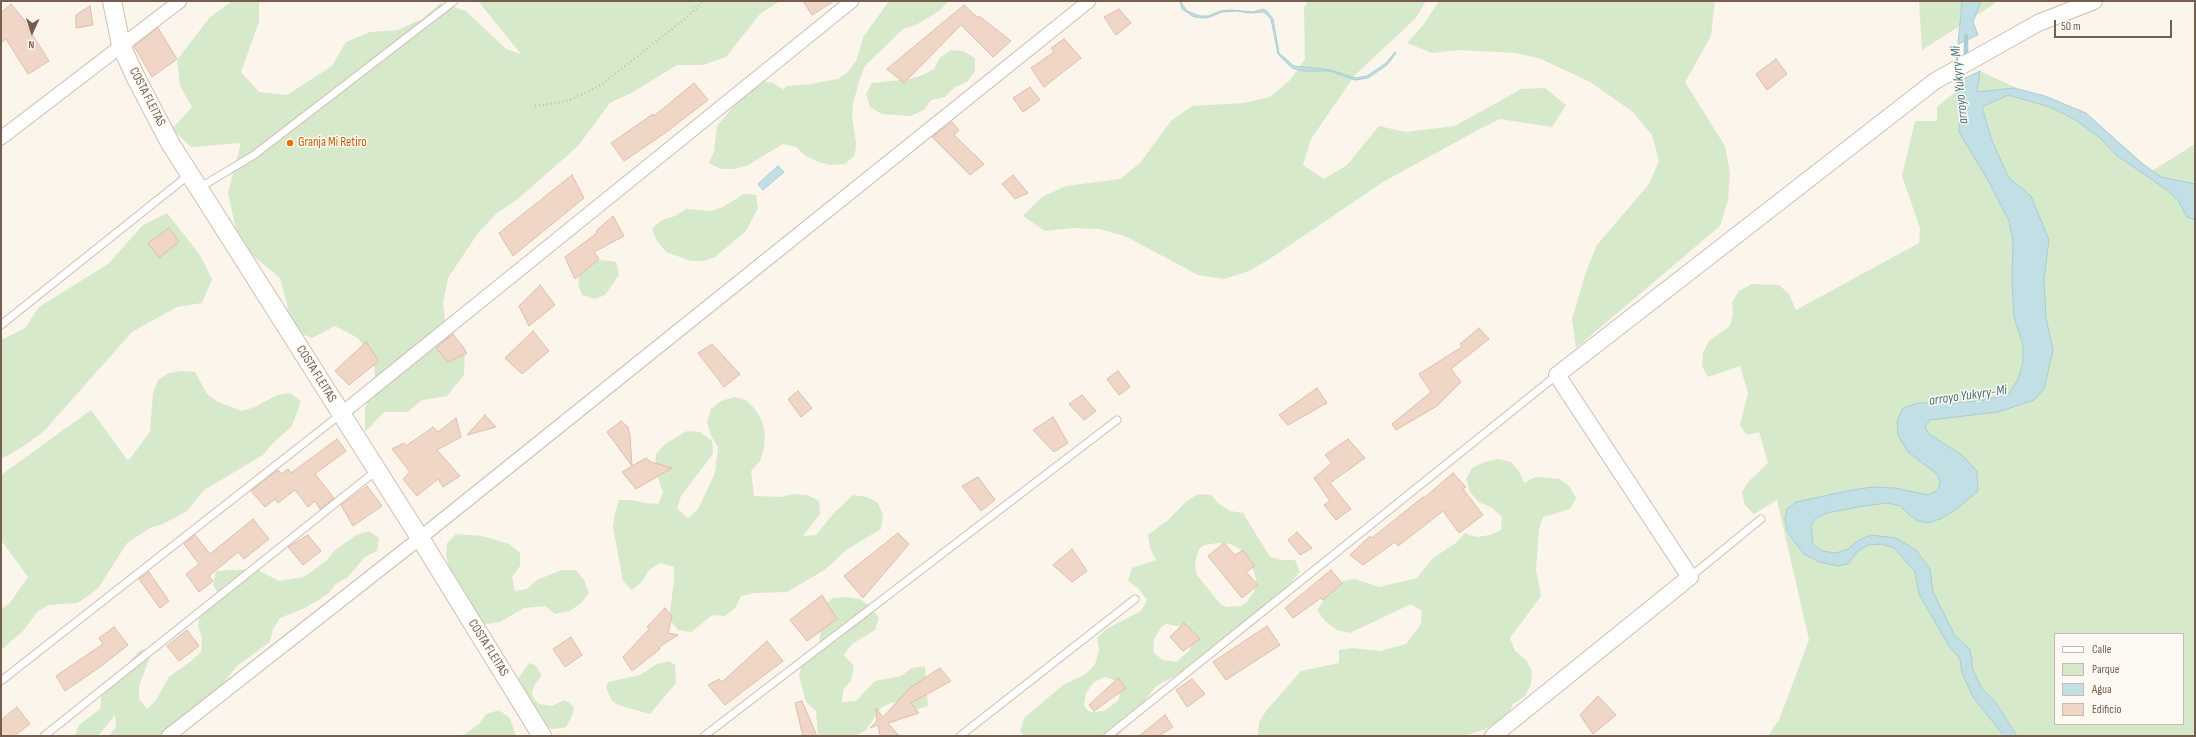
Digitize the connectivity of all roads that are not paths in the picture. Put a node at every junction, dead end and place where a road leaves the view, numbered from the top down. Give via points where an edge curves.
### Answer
1 (112, 1) edge
2 (180, 1) edge
3 (454, 1) edge
4 (852, 1) edge
5 (1089, 1) edge
6 (2094, 1) edge
7 (121, 45) junction
8 (1, 138) edge
9 (194, 181) junction
10 (1, 325) edge
11 (1557, 375) junction
12 (341, 414) junction
13 (1117, 420) dead end
14 (377, 470) junction
15 (1761, 519) dead end
16 (420, 538) junction
17 (1690, 577) junction
18 (1135, 599) dead end
19 (1, 681) edge
20 (44, 736) edge
21 (168, 736) edge
22 (542, 736) edge
23 (704, 736) edge
24 (960, 736) edge
25 (1108, 736) edge
26 (1493, 736) edge

1 - 7 main road, COSTA FLEITAS
2 - 7 street
3 - 9 lane via 254,155
4 - 12 street
5 - 16 street
6 - 11 street via 2038,23 1935,81
7 - 8 street
7 - 9 main road, COSTA FLEITAS via 170,143
9 - 10 lane
9 - 12 main road, COSTA FLEITAS
11 - 17 street
11 - 25 lane
12 - 14 main road, COSTA FLEITAS
12 - 19 lane
13 - 23 lane
14 - 16 main road, COSTA FLEITAS
14 - 20 lane
15 - 17 lane
16 - 21 street
16 - 22 main road, COSTA FLEITAS
17 - 26 street
18 - 24 lane

